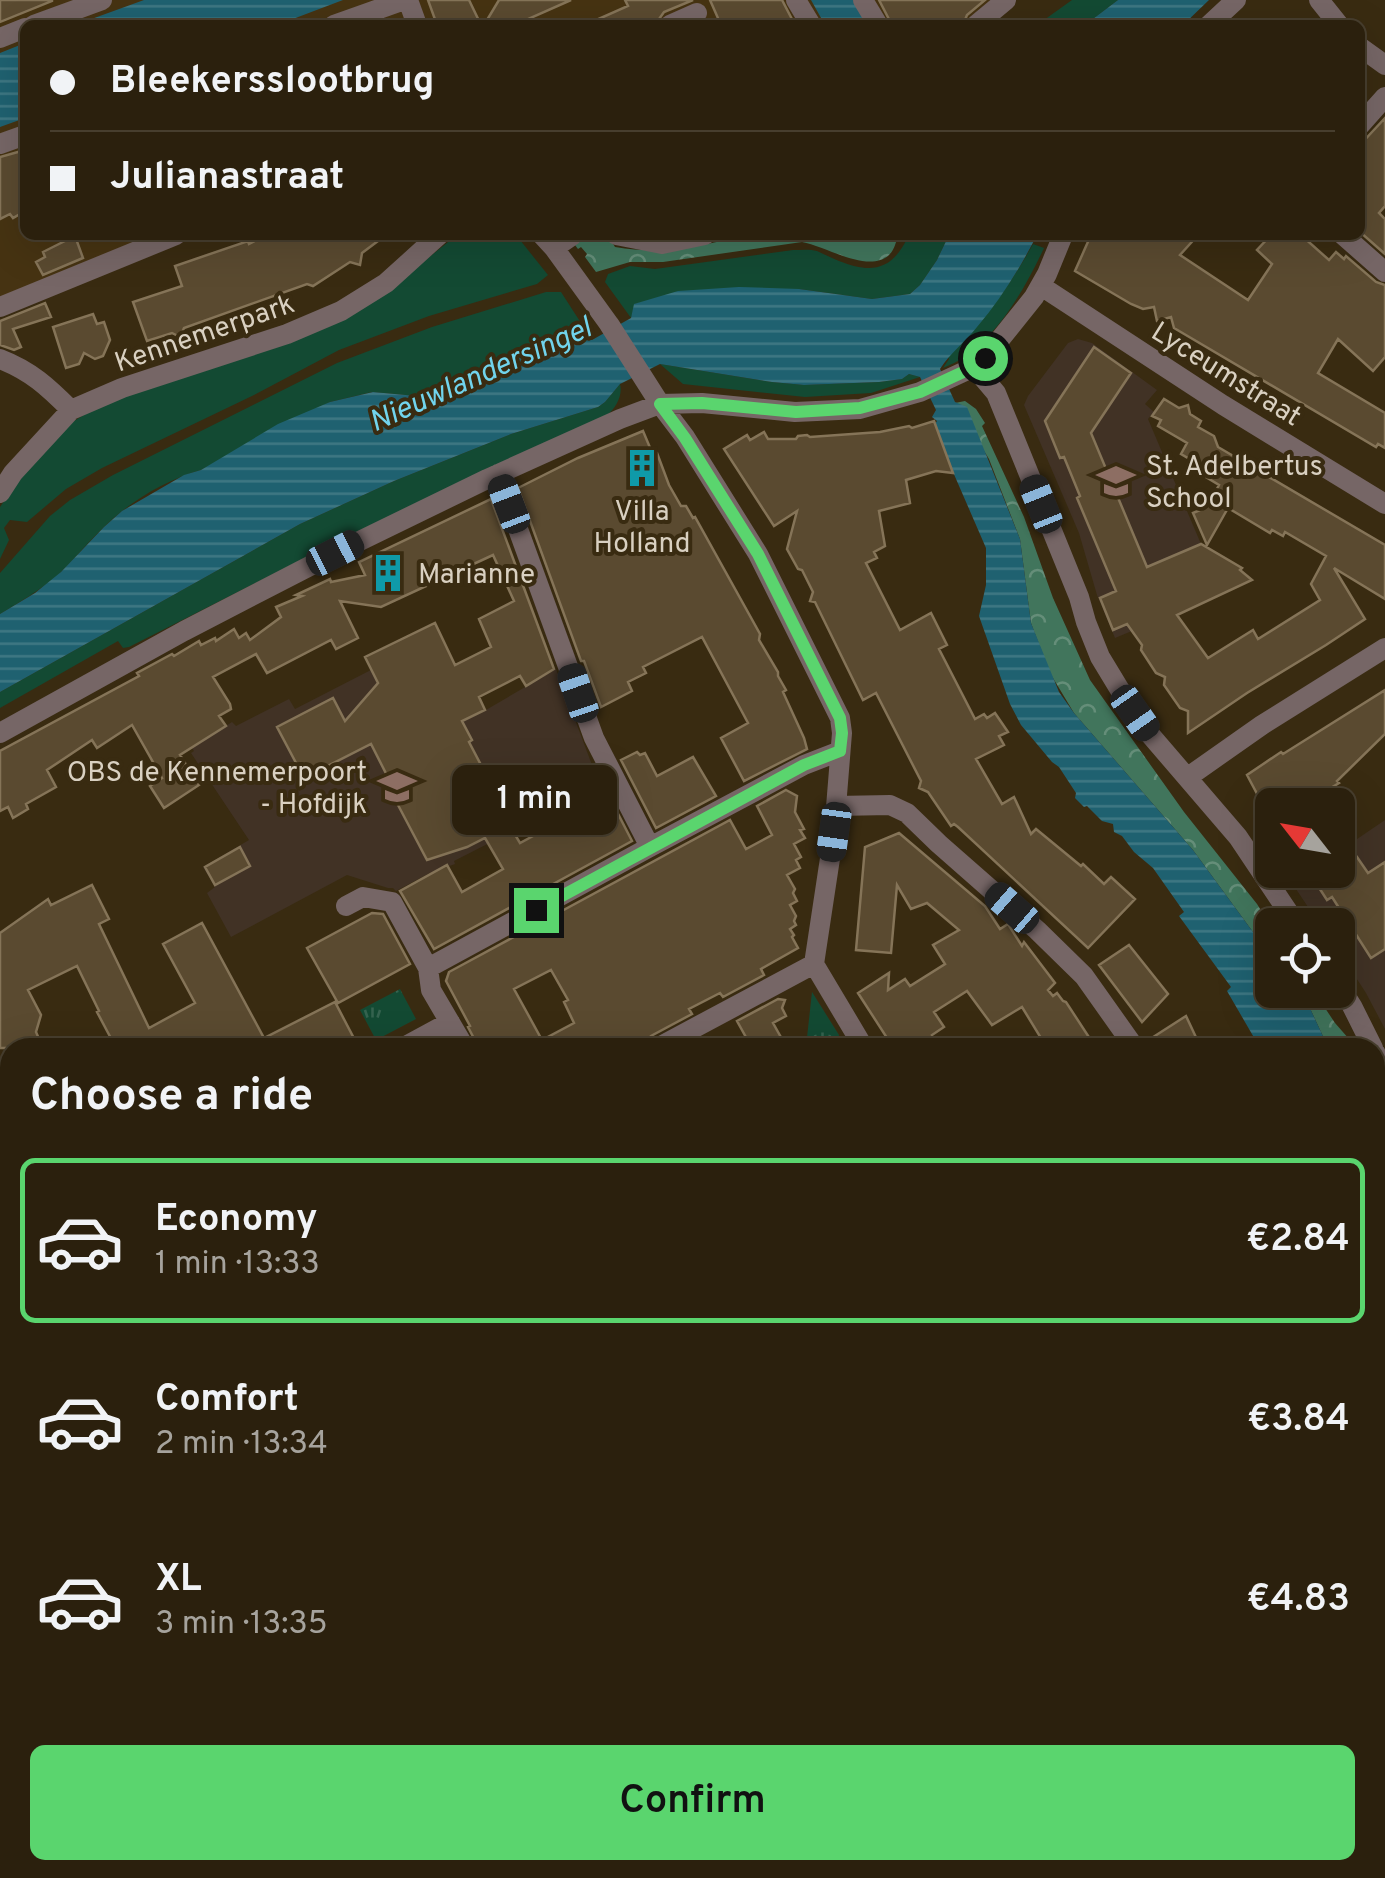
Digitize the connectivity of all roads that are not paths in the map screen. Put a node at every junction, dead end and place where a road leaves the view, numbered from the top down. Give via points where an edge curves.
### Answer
1 (102, 0) edge
2 (406, 0) edge
3 (1006, 0) edge
4 (1236, 0) edge
5 (1319, 0) edge
6 (698, 13) dead end
7 (48, 20) edge
8 (348, 20) edge
9 (682, 20) edge
10 (982, 20) edge
11 (1214, 20) edge
12 (1335, 20) edge
13 (1385, 98) edge
14 (1365, 120) edge
15 (164, 240) edge
16 (433, 240) edge
17 (642, 240) edge
18 (681, 240) edge
19 (1061, 240) edge
20 (1349, 240) edge
21 (548, 242) edge
22 (1385, 272) edge
23 (1041, 286) junction
24 (0, 308) edge
25 (0, 359) edge
26 (967, 370) junction
27 (660, 404) junction
28 (71, 410) junction
29 (498, 474) junction
30 (0, 494) edge
31 (1385, 504) edge
32 (1385, 648) edge
33 (0, 733) edge
34 (840, 751) junction
35 (1188, 777) junction
36 (836, 806) junction
37 (650, 846) junction
38 (346, 906) dead end
39 (1286, 908) edge
40 (814, 964) junction
41 (428, 968) junction
42 (1353, 1008) edge
43 (450, 1022) junction
44 (420, 1038) edge
45 (459, 1038) edge
46 (677, 1038) edge
47 (858, 1038) edge
48 (1127, 1038) edge
49 (1368, 1038) edge

1 - 7 street
2 - 8 street
3 - 10 street
4 - 11 street
5 - 12 street
6 - 9 street
13 - 14 street
15 - 24 street
16 - 28 street, Kennemerpark via 342,310
17 - 18 street
19 - 23 street
20 - 22 street
21 - 27 street
23 - 26 street via 985,358
23 - 31 street, Lyceumstraat
25 - 28 street via 23,368
26 - 27 street via 920,392 860,408 796,412
26 - 35 street via 996,393 1100,657 1148,731
27 - 29 street
27 - 34 street via 758,554 840,718
28 - 30 street, Kennemerpark
29 - 33 street
29 - 37 street via 594,738
32 - 35 street
34 - 36 street
34 - 37 street
35 - 39 street
36 - 40 street
36 - 48 street via 890,805 908,813 1084,976
37 - 41 street
38 - 41 street via 363,897 392,902
40 - 46 street
40 - 47 street
41 - 43 street via 431,990
42 - 49 street
43 - 44 street
43 - 45 street

